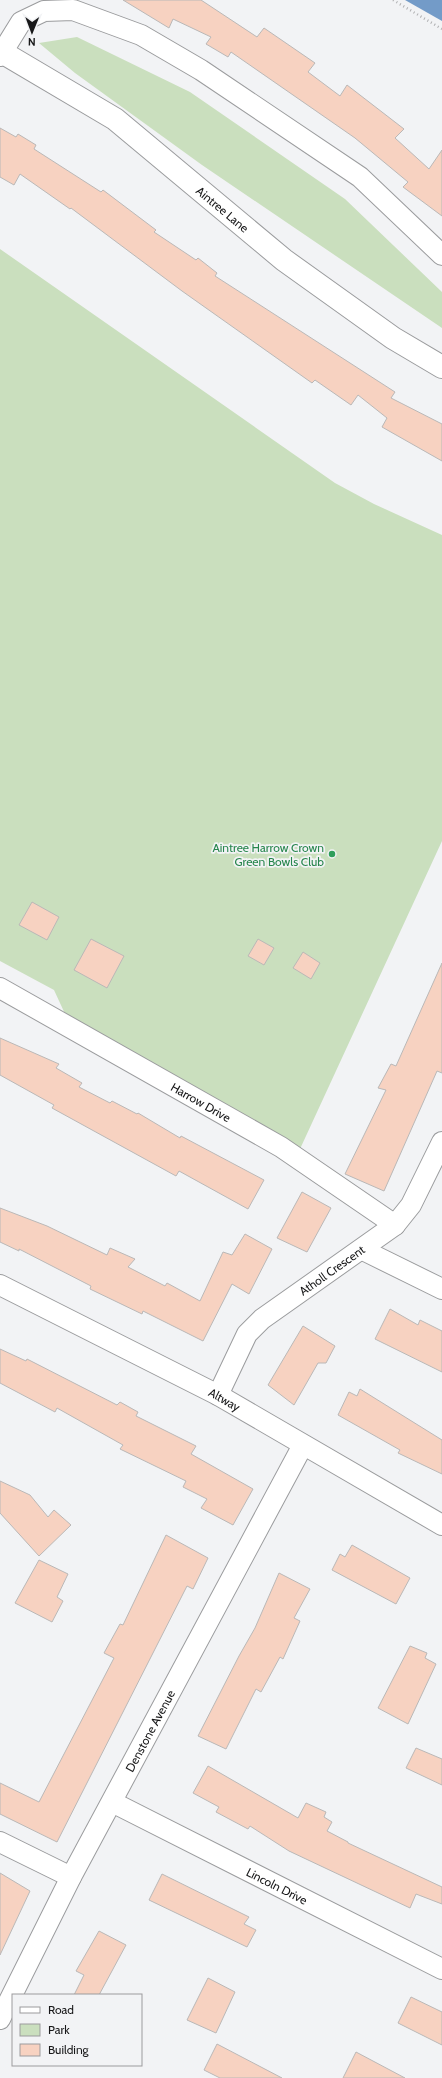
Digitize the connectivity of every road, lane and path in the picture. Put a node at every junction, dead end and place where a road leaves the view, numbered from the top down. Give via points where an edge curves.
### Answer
1 (393, 0) edge
2 (442, 30) edge
3 (1, 53) edge
4 (442, 255) edge
5 (442, 367) edge
6 (0, 988) edge
7 (442, 1142) edge
8 (395, 1225) junction
9 (363, 1250) junction
10 (0, 1285) edge
11 (442, 1289) edge
12 (218, 1395) junction
13 (303, 1445) junction
14 (442, 1525) edge
15 (112, 1802) junction
16 (0, 1842) edge
17 (72, 1877) junction
18 (442, 1969) edge
19 (13, 1994) edge
20 (12, 1995) edge
21 (0, 2019) edge

1 - 2 path
3 - 4 street, Aintree Lane via 21,22 44,11 73,10 141,35 200,70 360,177
3 - 5 main road, Aintree Lane via 114,119 284,260 393,338
6 - 8 street, Harrow Drive via 281,1147
7 - 8 street, Atholl Crescent via 411,1205
8 - 9 street, Atholl Crescent
9 - 11 street
9 - 12 street, Atholl Crescent via 262,1319 247,1334
10 - 12 street, Altway
12 - 13 street, Altway
13 - 14 street, Altway
13 - 15 street, Denstone Avenue
15 - 17 street, Denstone Avenue
15 - 18 street, Lincoln Drive
16 - 17 street
17 - 19 street, Denstone Avenue
20 - 21 street, Denstone Avenue

